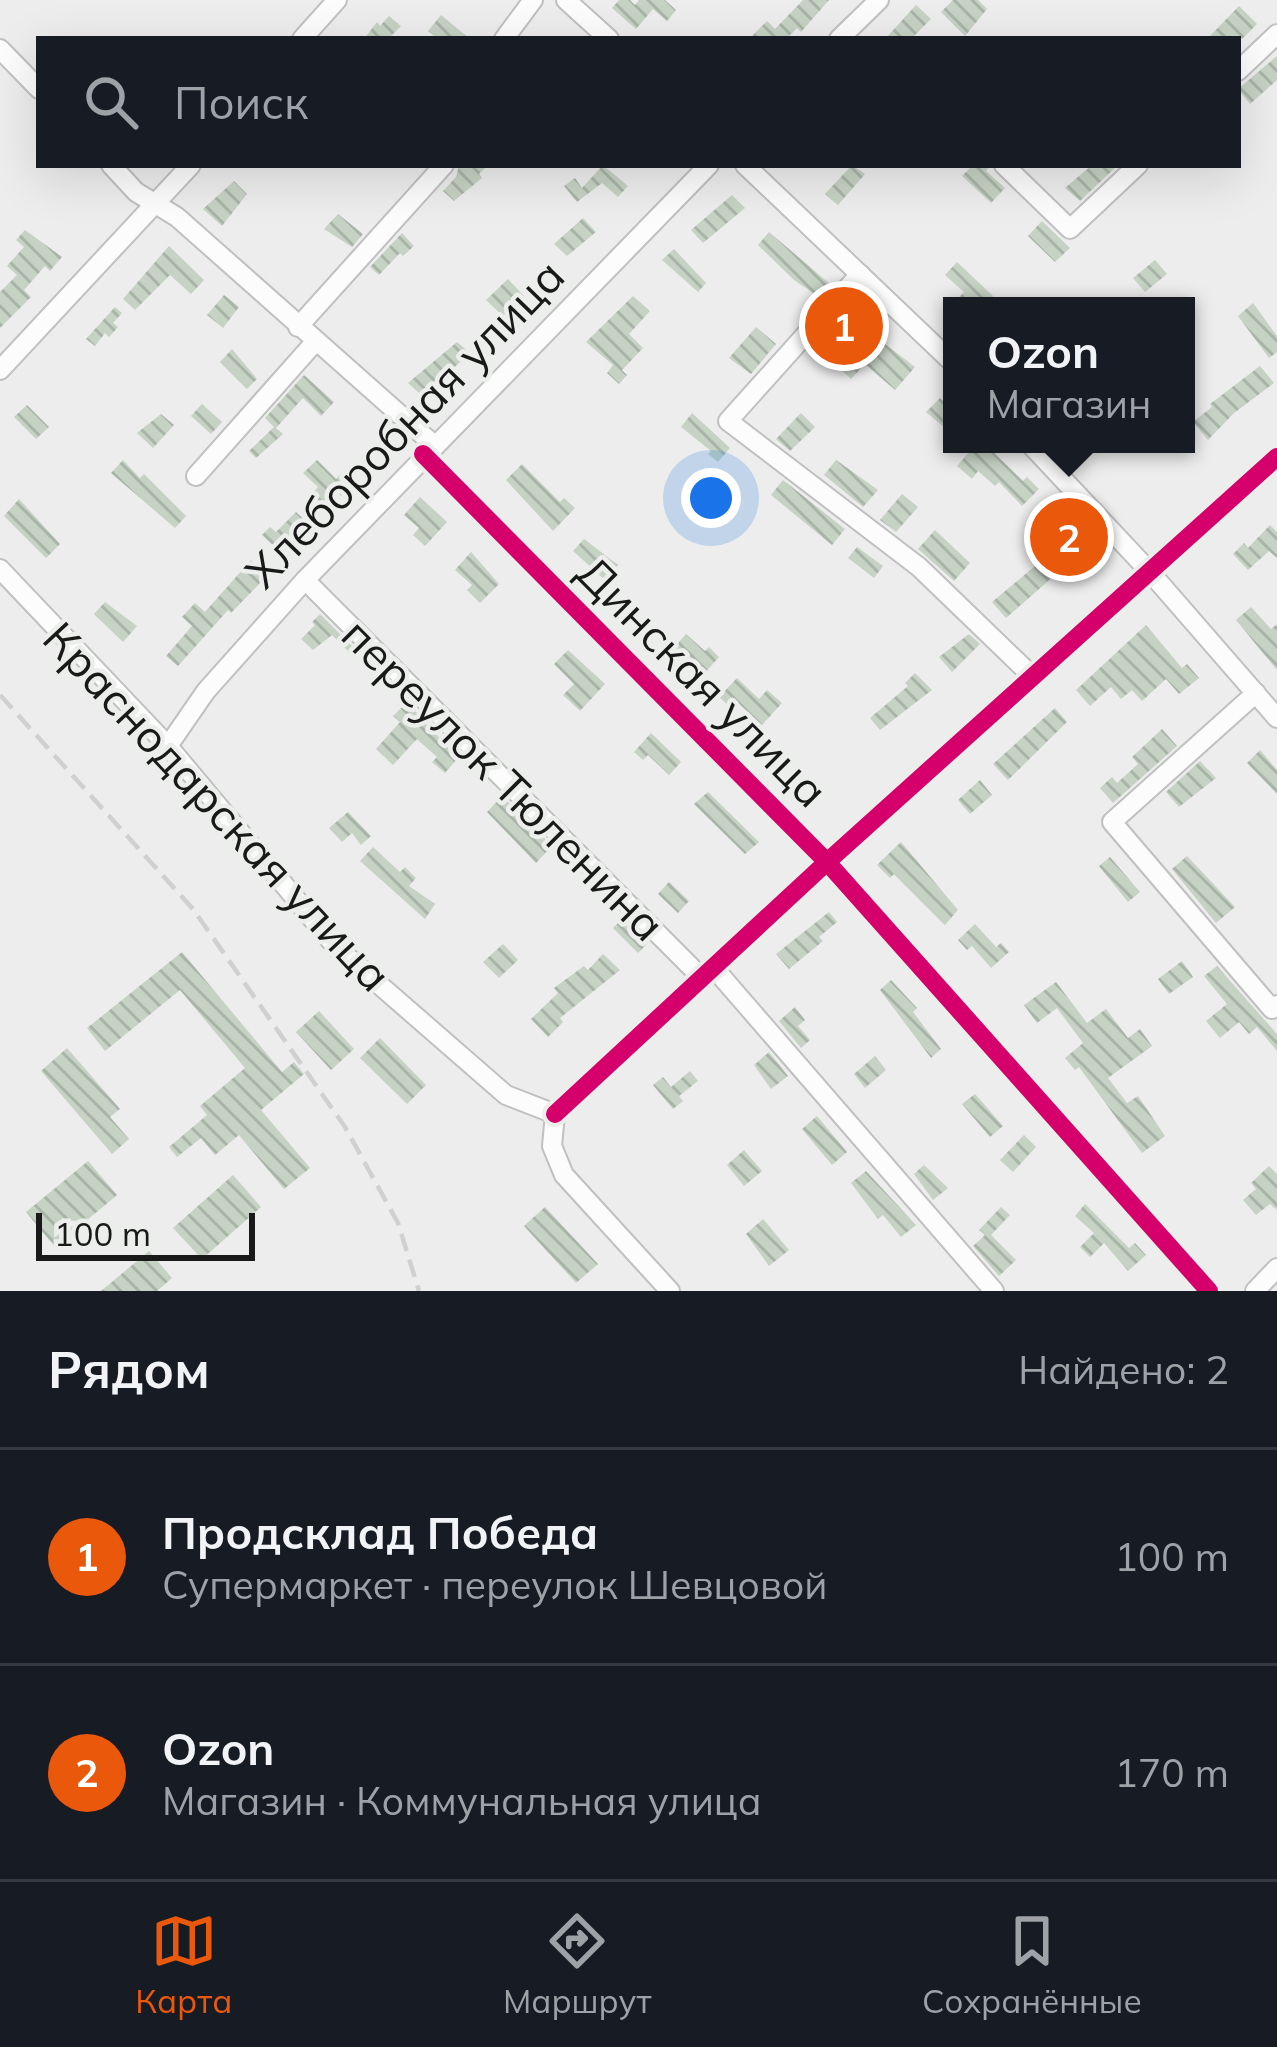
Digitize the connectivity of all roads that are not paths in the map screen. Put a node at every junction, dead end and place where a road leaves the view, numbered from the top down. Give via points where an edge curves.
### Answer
1 (337, 0) edge
2 (533, 0) edge
3 (566, 0) edge
4 (880, 0) edge
5 (856, 23) junction
6 (1277, 34) edge
7 (305, 36) edge
8 (506, 36) edge
9 (605, 36) edge
10 (842, 36) edge
11 (870, 36) edge
12 (0, 49) edge
13 (1241, 68) edge
14 (36, 86) edge
15 (114, 168) edge
16 (188, 168) edge
17 (441, 168) edge
18 (706, 168) edge
19 (749, 168) edge
20 (1007, 168) edge
21 (1135, 168) edge
22 (157, 204) junction
23 (860, 274) junction
24 (298, 326) junction
25 (315, 342) junction
26 (943, 353) edge
27 (0, 370) edge
28 (428, 450) junction
29 (1038, 453) edge
30 (1277, 457) edge
31 (196, 476) dead end
32 (0, 569) edge
33 (1150, 572) junction
34 (304, 580) junction
35 (1033, 676) junction
36 (1256, 693) junction
37 (1277, 718) edge
38 (168, 746) junction
39 (827, 862) junction
40 (708, 974) junction
41 (1277, 1005) edge
42 (555, 1114) junction
43 (1277, 1268) edge
44 (670, 1291) edge
45 (994, 1291) edge
46 (1209, 1291) edge
47 (1255, 1291) edge

1 - 7 street
2 - 8 street
3 - 9 street
4 - 5 street
5 - 10 street
5 - 11 street
6 - 13 street
12 - 14 street
15 - 22 street, Динская улица
16 - 22 street
17 - 24 street
18 - 28 street, Хлеборобная улица
19 - 23 street
20 - 21 street via 1070,229
22 - 24 street, Динская улица
22 - 27 street
23 - 26 street
23 - 35 street via 728,422 919,567
24 - 25 street, Динская улица
25 - 28 street, Динская улица
25 - 31 street
28 - 34 street, Хлеборобная улица
28 - 39 street, Динская улица
29 - 33 street
30 - 33 street
32 - 38 street, Краснодарская улица
33 - 35 street
33 - 36 street
34 - 38 street, Хлеборобная улица
34 - 40 street, переулок Тюленина
35 - 39 street
36 - 37 street
36 - 41 street via 1112,822 1272,1009
38 - 42 street, Краснодарская улица via 336,947 506,1095
39 - 40 street
39 - 46 street, Динская улица
40 - 42 street
40 - 45 street, переулок Тюленина
42 - 44 street via 552,1146 564,1175
43 - 47 street

